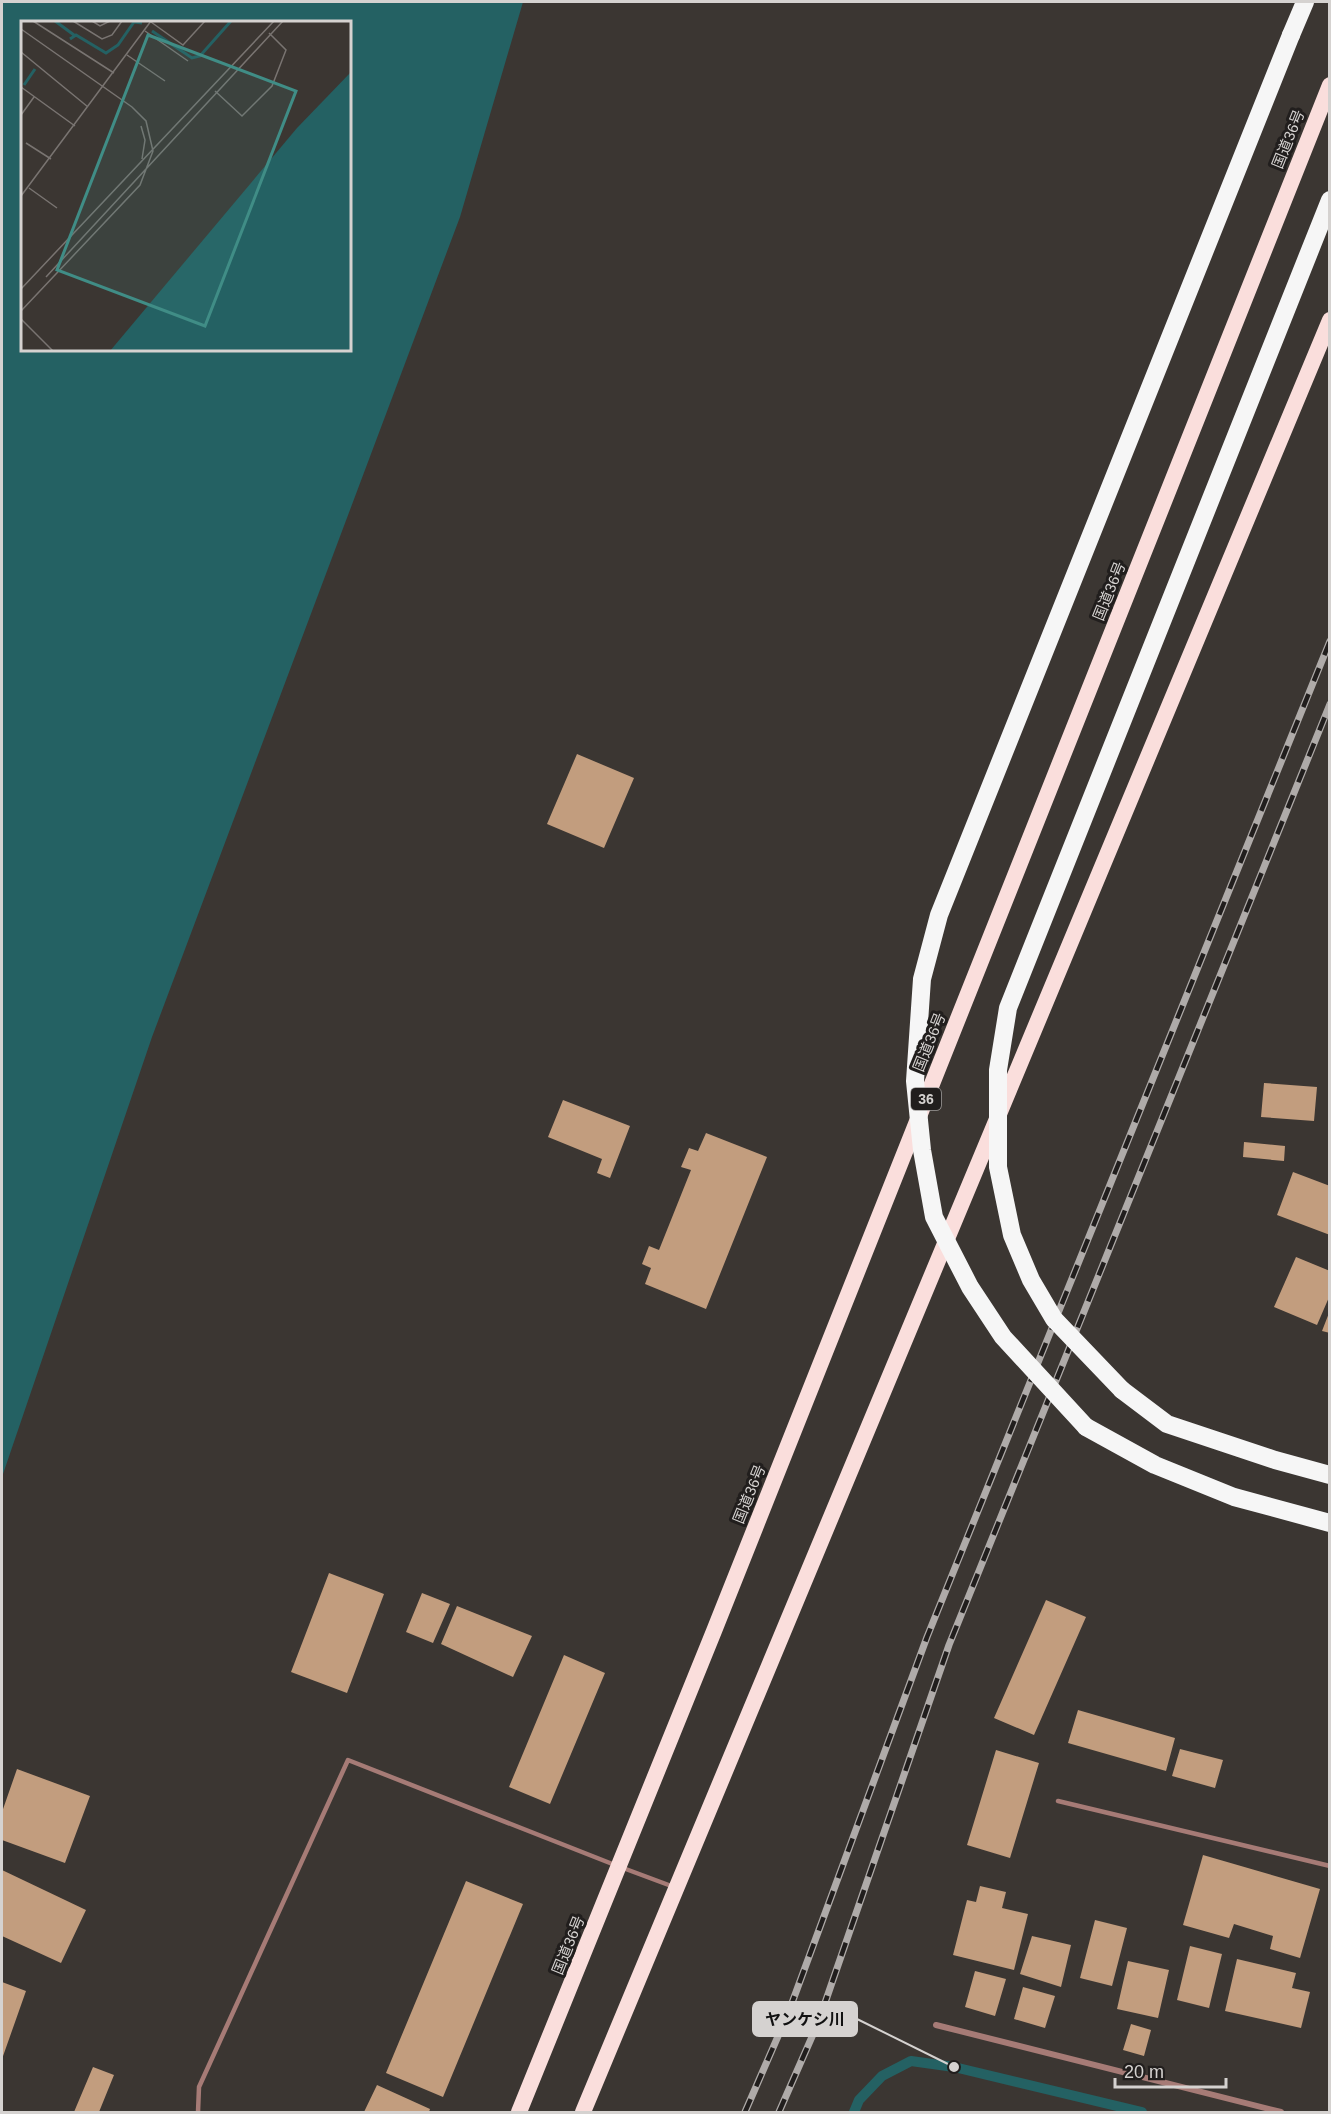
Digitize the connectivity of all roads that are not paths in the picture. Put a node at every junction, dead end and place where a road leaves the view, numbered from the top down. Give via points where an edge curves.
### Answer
1 (1305, 2) edge
2 (1329, 85) edge
3 (1329, 200) edge
4 (1329, 320) edge
5 (1329, 1475) edge
6 (1329, 1523) edge
7 (1058, 1801) dead end
8 (1329, 1866) edge
9 (619, 1867) junction
10 (676, 1888) junction
11 (936, 2025) dead end
12 (198, 2112) edge
13 (519, 2112) edge
14 (583, 2112) edge
15 (1281, 2112) edge

1 - 6 highway, bridge via 939,915 922,979 915,1082 934,1216 970,1287 1003,1336 1086,1427 1155,1464 1234,1497
2 - 9 highway, 国道36号 / 36
3 - 5 highway, bridge via 1008,1008 998,1070 998,1167 1012,1235 1031,1280 1054,1319 1122,1390 1167,1424
4 - 10 highway
7 - 8 lane
9 - 10 lane
9 - 12 lane via 348,1760 198,2087
9 - 13 highway, 国道36号 / 36
10 - 14 highway
11 - 15 street

